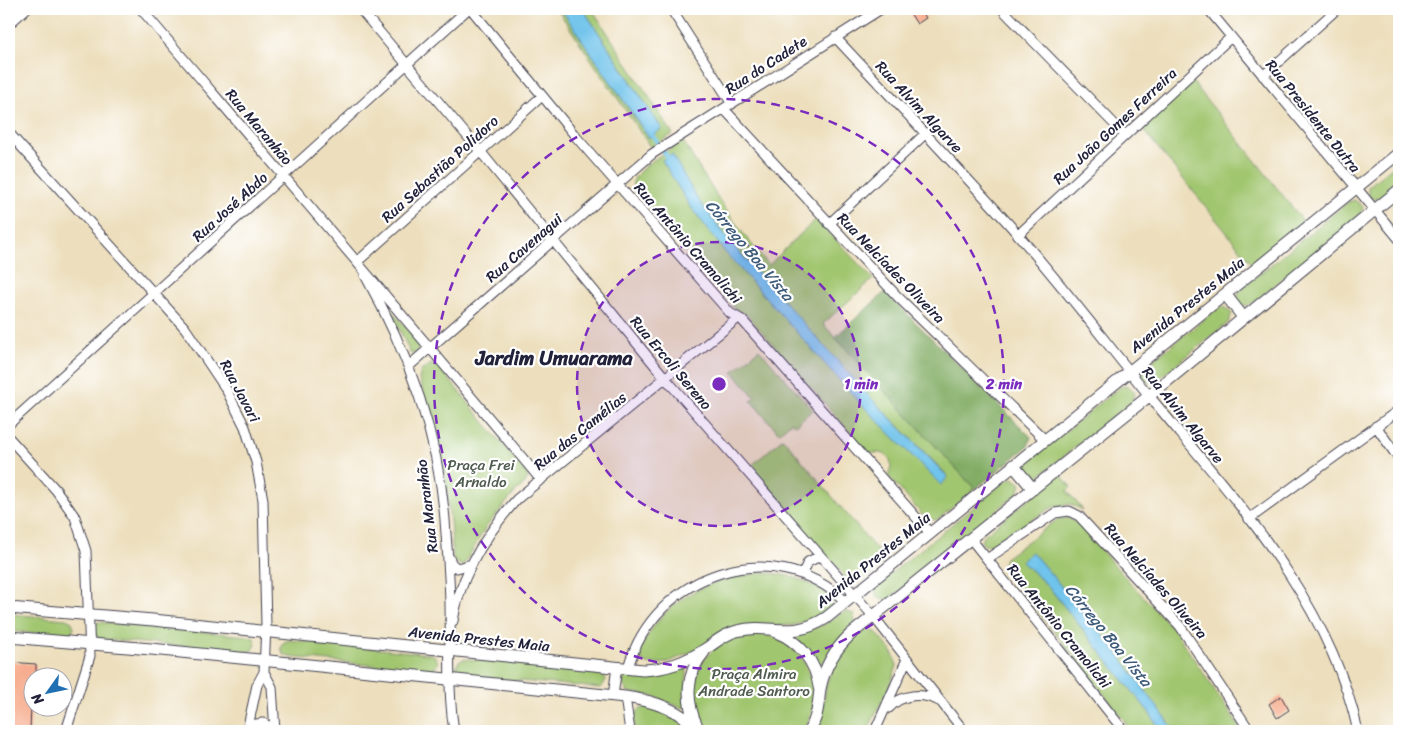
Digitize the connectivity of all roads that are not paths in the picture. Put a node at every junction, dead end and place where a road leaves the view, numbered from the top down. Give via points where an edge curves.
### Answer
1 (26, 9) edge
2 (141, 9) edge
3 (360, 9) edge
4 (468, 9) edge
5 (671, 9) edge
6 (880, 9) edge
7 (1002, 9) edge
8 (1208, 9) edge
9 (1337, 9) edge
10 (9, 24) edge
11 (835, 37) junction
12 (1231, 37) junction
13 (408, 64) junction
14 (1263, 76) junction
15 (542, 96) junction
16 (728, 106) junction
17 (9, 133) edge
18 (925, 134) junction
19 (1125, 135) junction
20 (657, 151) joint
21 (480, 152) junction
22 (1399, 153) edge
23 (283, 178) junction
24 (618, 183) junction
25 (1355, 188) junction
26 (1399, 190) edge
27 (1374, 211) junction
28 (829, 224) junction
29 (1018, 235) junction
30 (1399, 239) edge
31 (553, 240) junction
32 (357, 262) junction
33 (154, 293) junction
34 (1225, 294) junction
35 (1243, 317) junction
36 (737, 319) junction
37 (430, 348) junction
38 (410, 366) junction
39 (1130, 371) junction
40 (666, 379) junction
41 (1149, 396) junction
42 (1399, 410) edge
43 (9, 424) edge
44 (1376, 426) junction
45 (9, 438) edge
46 (1045, 440) junction
47 (1399, 459) edge
48 (1013, 466) junction
49 (541, 480) junction
50 (1033, 489) junction
51 (1250, 519) junction
52 (930, 533) junction
53 (971, 539) junction
54 (447, 553) junction
55 (820, 556) junction
56 (987, 559) junction
57 (472, 564) junction
58 (803, 573) junction
59 (850, 598) junction
60 (9, 608) edge
61 (88, 615) junction
62 (874, 617) junction
63 (769, 630) junction
64 (266, 632) junction
65 (9, 637) edge
66 (90, 644) junction
67 (450, 646) junction
68 (709, 647) junction
69 (907, 659) junction
70 (265, 660) junction
71 (623, 668) junction
72 (264, 672) junction
73 (448, 679) junction
74 (820, 692) junction
75 (619, 697) junction
76 (943, 704) junction
77 (883, 715) junction
78 (249, 728) edge
79 (66, 731) edge
80 (275, 731) edge
81 (454, 731) edge
82 (630, 731) edge
83 (700, 731) edge
84 (809, 731) edge
85 (874, 731) edge
86 (964, 731) edge
87 (1124, 731) edge
88 (1250, 731) edge
89 (1358, 731) edge

1 - 10 street
2 - 23 street, Rua Maranhão
3 - 13 street, Rua Ercoli Sereno
4 - 13 street, Rua José Abdo
4 - 15 street, Rua Antônio Cramolichi
5 - 16 street, Rua Nelcíades Oliveira
6 - 11 street, Rua do Cadete
7 - 19 street
8 - 12 street, Rua Presidente Dutra
9 - 14 street
11 - 16 street, Rua do Cadete
11 - 18 street, Rua Alvim Algarve
12 - 14 street, Rua Presidente Dutra
12 - 19 street, Rua João Gomes Ferreira
13 - 21 street, Rua Ercoli Sereno
13 - 23 street, Rua José Abdo
14 - 25 street, Rua Presidente Dutra
15 - 21 street, Rua Sebastião Polidoro
15 - 24 street, Rua Antônio Cramolichi
16 - 20 street, Rua do Cadete
16 - 28 street, Rua Nelcíades Oliveira
17 - 33 street, Rua Javari
18 - 28 street
18 - 29 street, Rua Alvim Algarve
19 - 29 street, Rua João Gomes Ferreira
20 - 24 street, Rua Cavenagui
21 - 31 street, Rua Ercoli Sereno
21 - 32 street, Rua Sebastião Polidoro
22 - 25 street, Avenida Prestes Maia
23 - 32 street, Rua Maranhão
23 - 33 street, Rua José Abdo
24 - 31 street, Rua Cavenagui
24 - 36 street, Rua Antônio Cramolichi
25 - 27 street, Rua Presidente Dutra
25 - 34 street, Avenida Prestes Maia
26 - 27 street
27 - 30 street, Rua Presidente Dutra
27 - 35 street
28 - 46 street, Rua Nelcíades Oliveira via 897,296
29 - 39 street, Rua Alvim Algarve
31 - 37 street, Rua Cavenagui
31 - 40 street, Rua Ercoli Sereno
32 - 37 street, Rua Maranhão
32 - 38 street, Rua Maranhão via 386,313
33 - 43 street, Rua José Abdo
33 - 64 street, Rua Javari via 185,328 214,369 251,444 265,521
34 - 35 street
34 - 39 street, Avenida Prestes Maia
35 - 41 street
36 - 40 street, Rua das Camélias
36 - 52 street, Rua Antônio Cramolichi via 742,320
37 - 38 street, Rua Cavenagui
37 - 49 street, Rua Maranhão
38 - 54 street, Rua Maranhão via 438,464
39 - 41 street, Rua Alvim Algarve
39 - 46 street, Avenida Prestes Maia
40 - 49 street, Rua das Camélias
40 - 55 street, Rua Ercoli Sereno
41 - 50 street
41 - 51 street, Rua Alvim Algarve
42 - 44 street
44 - 47 street
44 - 51 street
45 - 61 street via 56,490 75,517 86,551
46 - 48 street, Avenida Prestes Maia
48 - 50 street
48 - 52 street, Avenida Prestes Maia
49 - 57 street, Rua das Camélias via 517,499 502,517
50 - 53 street
51 - 89 street, Rua Alvim Algarve via 1283,565 1321,628 1341,672
52 - 59 street, Avenida Prestes Maia
53 - 56 street, Rua Antônio Cramolichi
53 - 62 street
54 - 57 street via 457,568
54 - 67 street, Rua Maranhão
55 - 58 street via 808,562
55 - 59 street, Rua Ercoli Sereno
56 - 87 street, Rua Antônio Cramolichi
56 - 88 street, Rua Nelcíades Oliveira via 1055,513 1069,511 1079,516 1180,626
57 - 67 street, Rua das Camélias via 459,597
58 - 59 street
58 - 71 street via 761,567 722,574 693,584 668,601 647,624
59 - 62 street, Rua Ercoli Sereno
59 - 63 street, Avenida Prestes Maia via 814,624 793,630
60 - 61 street, Avenida Prestes Maia
61 - 64 street, Avenida Prestes Maia
61 - 66 street
62 - 69 street, Rua Ercoli Sereno
62 - 74 street via 838,648 826,670
63 - 68 street, Avenida Prestes Maia via 737,631
63 - 74 street via 789,639 805,653 816,672
64 - 67 street, Avenida Prestes Maia
64 - 70 street, Rua Javari
65 - 66 street
66 - 70 street
66 - 79 street via 90,656
67 - 71 street, Avenida Prestes Maia
67 - 73 street, Rua Maranhão
68 - 71 street, Avenida Prestes Maia via 668,668
68 - 83 street via 696,664 689,684 690,705
69 - 76 street, Rua Ercoli Sereno
69 - 77 street
70 - 72 street, Rua Javari
70 - 73 street
71 - 75 street
72 - 78 street, Rua Javari via 257,685
72 - 80 street via 272,687
73 - 75 street
73 - 81 street, Rua Maranhão
74 - 84 street via 817,715
75 - 82 street
75 - 83 street via 663,706 684,717
76 - 77 street via 926,696 906,697 892,704
76 - 86 street, Rua Ercoli Sereno
77 - 85 street
78 - 80 street via 263,723

